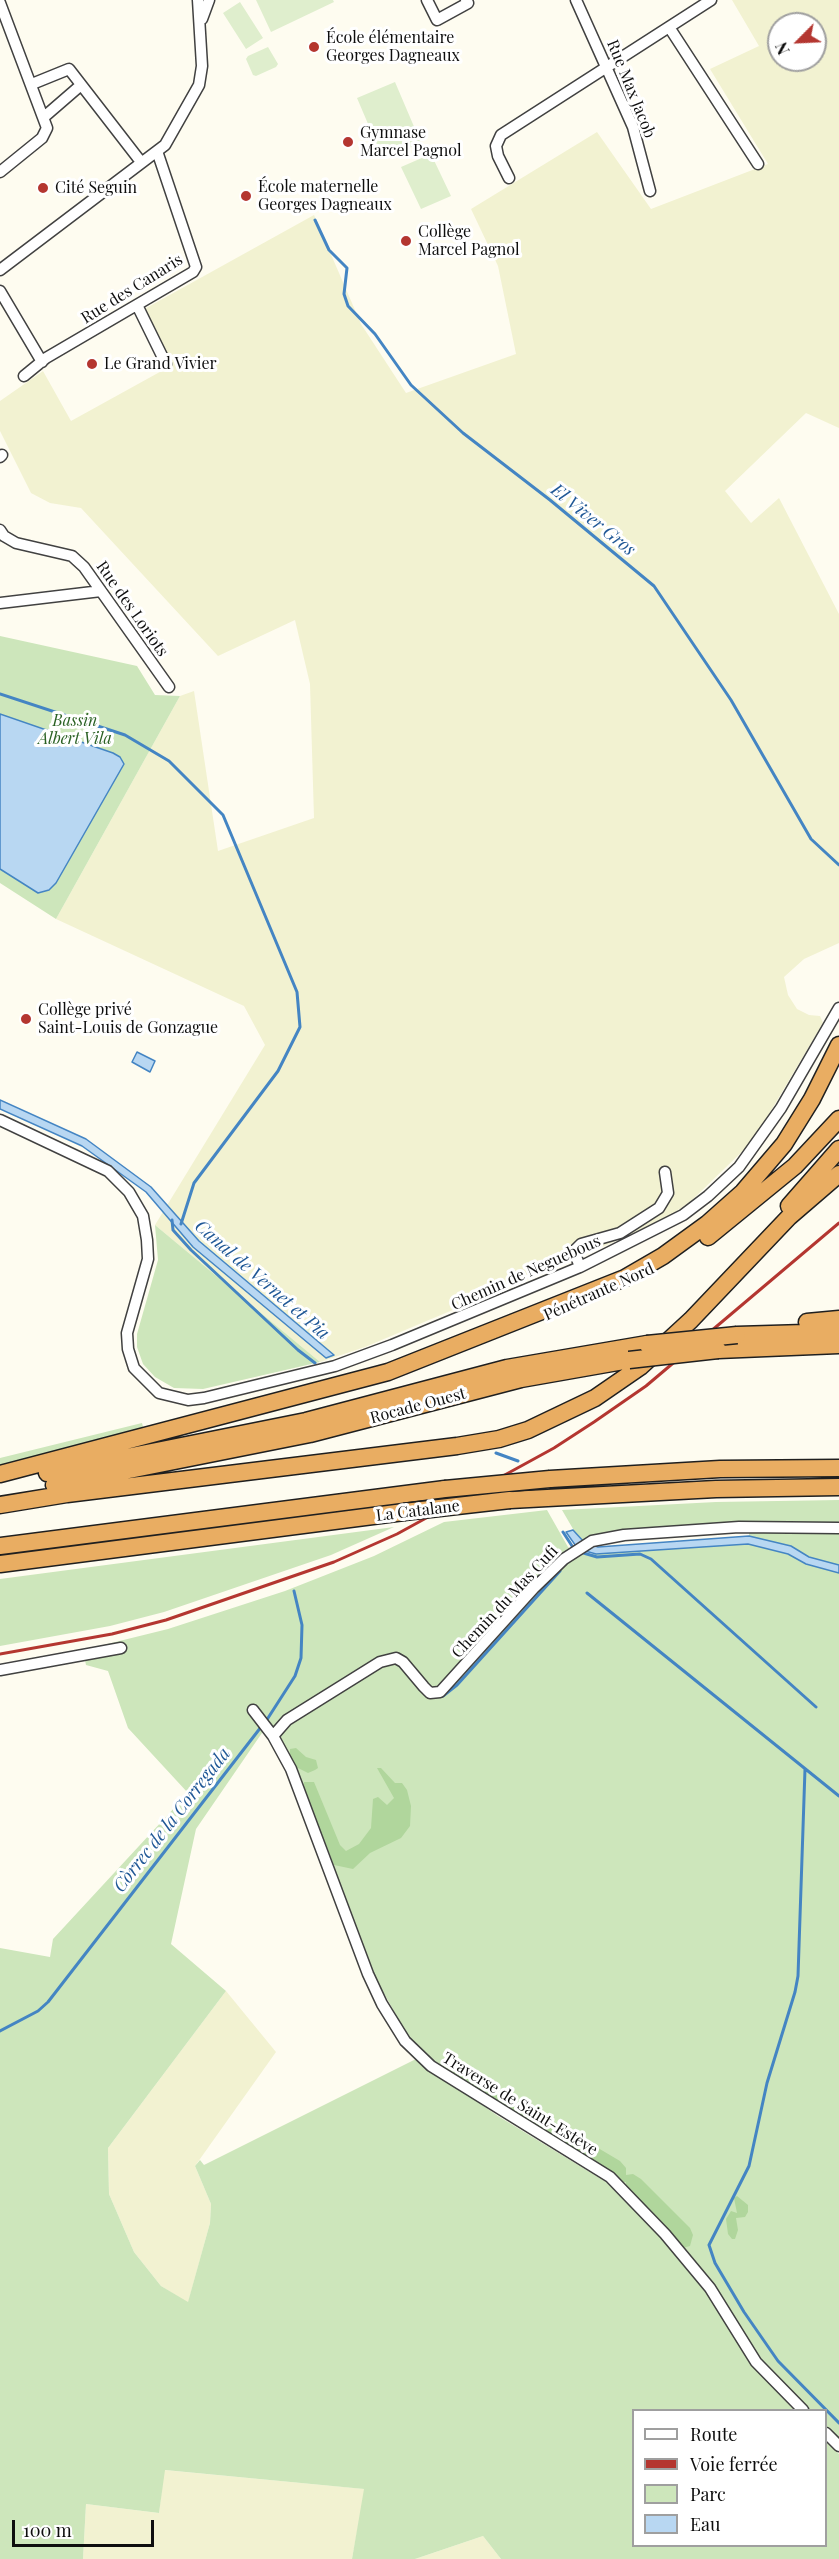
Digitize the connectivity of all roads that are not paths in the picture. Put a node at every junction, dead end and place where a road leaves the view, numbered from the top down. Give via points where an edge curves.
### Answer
1 (198, 0) edge
2 (208, 0) edge
3 (426, 0) edge
4 (466, 0) edge
5 (576, 0) edge
6 (711, 0) edge
7 (0, 3) edge
8 (201, 22) junction
9 (669, 27) junction
10 (608, 68) junction
11 (32, 84) junction
12 (81, 85) junction
13 (44, 117) junction
14 (157, 152) junction
15 (141, 162) junction
16 (758, 164) dead end
17 (0, 172) edge
18 (509, 178) dead end
19 (650, 191) dead end
20 (0, 270) edge
21 (0, 291) edge
22 (137, 305) junction
23 (42, 362) junction
24 (166, 364) dead end
25 (24, 376) dead end
26 (0, 530) edge
27 (101, 591) junction
28 (0, 603) edge
29 (169, 687) dead end
30 (839, 1008) edge
31 (839, 1045) edge
32 (839, 1119) edge
33 (0, 1120) edge
34 (839, 1149) edge
35 (665, 1172) dead end
36 (839, 1174) edge
37 (580, 1267) junction
38 (839, 1319) edge
39 (839, 1332) edge
40 (742, 1336) junction
41 (653, 1343) junction
42 (839, 1345) edge
43 (839, 1351) edge
44 (388, 1372) junction
45 (839, 1468) edge
46 (0, 1474) edge
47 (0, 1482) edge
48 (839, 1487) edge
49 (0, 1496) edge
50 (0, 1505) edge
51 (839, 1528) edge
52 (0, 1546) edge
53 (0, 1564) edge
54 (121, 1648) dead end
55 (0, 1670) edge
56 (253, 1710) dead end
57 (273, 1736) junction
58 (802, 2409) edge
59 (827, 2435) edge
60 (839, 2446) edge

1 - 8 street
2 - 8 street
3 - 4 street via 437,20 468,3
5 - 10 street, Rue Max Jacob
6 - 9 street
7 - 11 street
8 - 14 street via 199,85 165,145
9 - 10 street
9 - 16 street
10 - 18 street via 501,135 496,146
10 - 19 street, Rue Max Jacob via 633,127
11 - 12 street via 69,69
11 - 13 street
12 - 13 street
12 - 15 street
13 - 17 street via 47,128 42,138
14 - 15 street
14 - 22 street, Rue des Canaris via 196,267
15 - 20 street
21 - 23 street
22 - 23 street, Rue des Canaris
22 - 24 street
23 - 25 street, Rue des Canaris
26 - 27 street, Rue des Loriots via 16,543 72,556
27 - 28 street
27 - 29 street, Rue des Loriots
30 - 37 street, Chemin de Neguebous via 781,1108 739,1167 683,1215
31 - 44 highway via 784,1144 743,1192 698,1231 625,1278
32 - 44 highway, Pénétrante Nord via 763,1194 711,1235 666,1262 626,1283 531,1321
33 - 37 street, Chemin de Neguebous via 108,1171 129,1192 143,1216 148,1259 127,1333 128,1349 134,1368 159,1393 188,1400 204,1398 335,1366 502,1302
34 - 41 highway
35 - 37 street via 668,1193 659,1208 620,1233 581,1244 574,1251
36 - 41 highway via 782,1225 691,1320
38 - 40 highway
39 - 40 highway, Rocade Ouest
40 - 41 highway, Rocade Ouest, bridge
40 - 42 highway, Rocade Ouest
40 - 43 highway
40 - 49 highway, Rocade Ouest, bridge via 718,1350 629,1360 521,1379 310,1434
41 - 47 highway, Rocade Ouest via 507,1368 294,1423
41 - 50 highway via 640,1367 596,1398 500,1439
44 - 46 highway
45 - 52 highway, La Catalane, bridge via 550,1479
48 - 53 highway, La Catalane, bridge via 510,1500
51 - 57 street, Chemin du Mas Cufi via 739,1527 592,1541 573,1551 534,1588 440,1692 430,1693 396,1658 380,1662 287,1720
54 - 55 street
56 - 57 street, Traverse de Saint-Estève
57 - 58 street, Traverse de Saint-Estève via 291,1769 368,1974 405,2041 431,2066 610,2177 710,2288 756,2362
59 - 60 street

